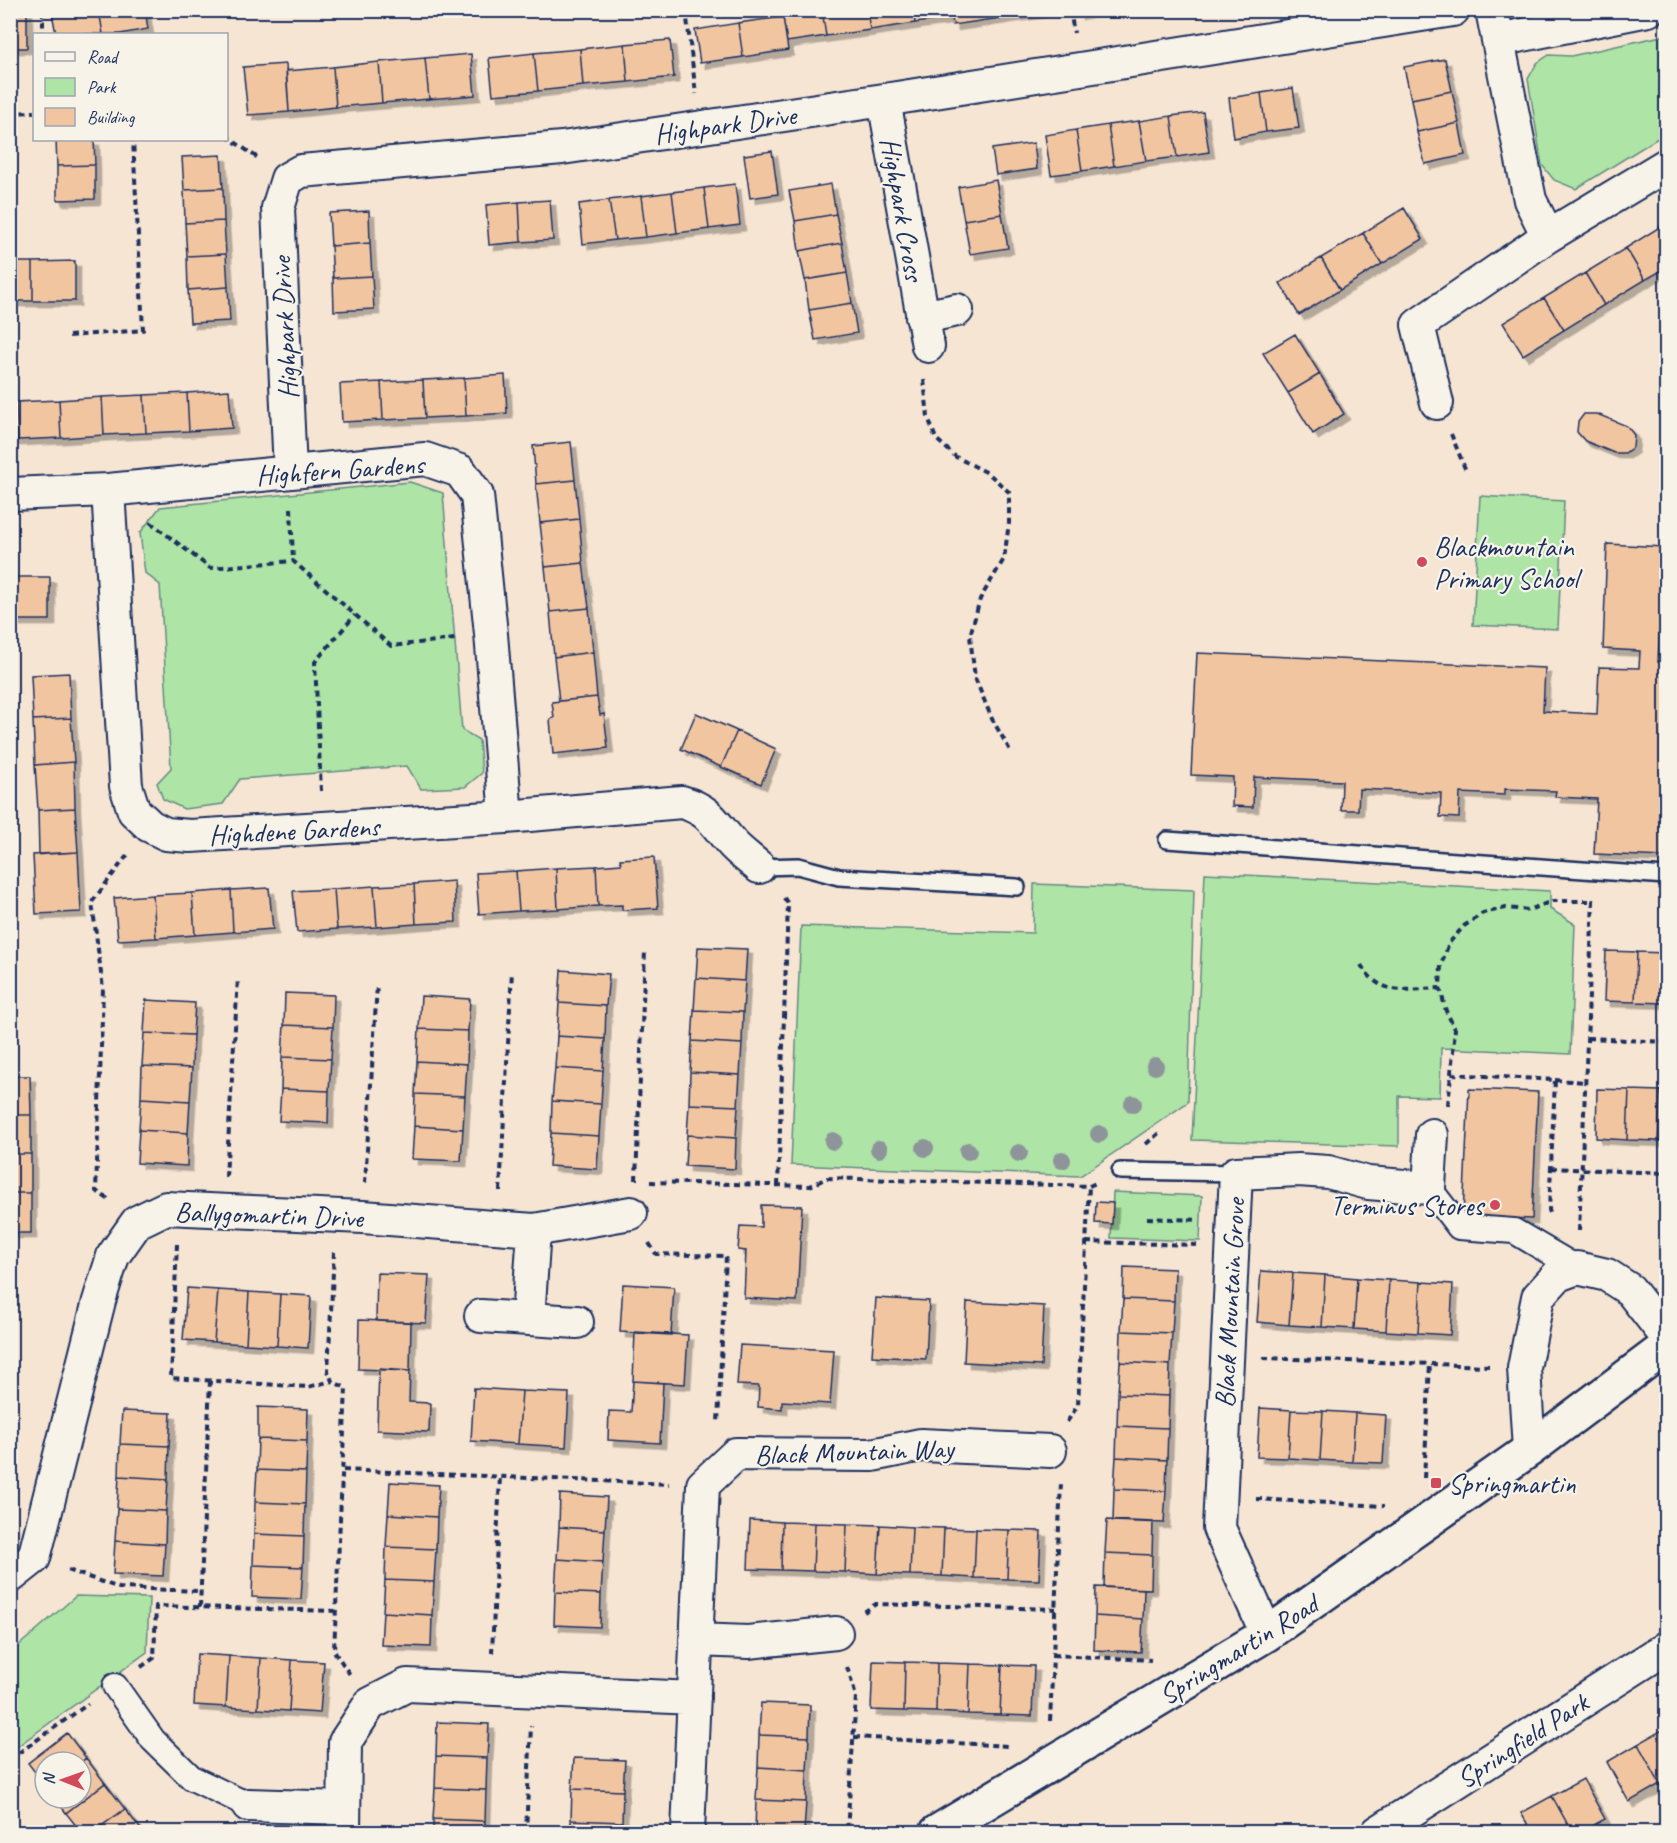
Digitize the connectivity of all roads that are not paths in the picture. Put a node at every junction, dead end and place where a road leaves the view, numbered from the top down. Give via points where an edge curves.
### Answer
1 (1453, 10) edge
2 (1648, 10) edge
3 (1495, 26) edge
4 (884, 100) junction
5 (1666, 165) edge
6 (1548, 236) junction
7 (957, 310) dead end
8 (1437, 403) dead end
9 (290, 471) junction
10 (108, 490) junction
11 (10, 494) edge
12 (506, 817) junction
13 (1167, 840) dead end
14 (759, 867) joint
15 (1666, 876) edge
16 (1017, 887) dead end
17 (1432, 1136) road end
18 (1120, 1171) dead end
19 (1236, 1173) junction
20 (1429, 1188) junction
21 (631, 1213) road end
22 (534, 1230) junction
23 (1577, 1268) junction
24 (481, 1317) dead end
25 (528, 1319) junction
26 (577, 1322) dead end
27 (1666, 1336) edge
28 (1666, 1347) edge
29 (1529, 1450) junction
30 (1050, 1451) road end
31 (22, 1568) edge
32 (836, 1633) road end
33 (1267, 1634) junction
34 (696, 1640) junction
35 (1666, 1648) edge
36 (115, 1686) road end
37 (694, 1698) junction
38 (248, 1805) joint
39 (344, 1820) edge
40 (688, 1833) edge
41 (937, 1833) edge
42 (1378, 1833) edge

1 - 4 street, Highpark Drive
2 - 3 street
3 - 6 street via 1530,200
4 - 7 street, Highpark Cross via 925,332
4 - 9 street, Highpark Drive via 562,148 301,171 287,179 278,208
5 - 6 street
6 - 8 street via 1418,325
9 - 10 street, Highfern Gardens
9 - 12 street, Highfern Gardens via 425,459 460,471 477,495
10 - 11 street, Highfern Gardens
10 - 12 street, Highdene Gardens via 126,786 134,811 150,826 166,834 190,836
12 - 14 street, Highdene Gardens via 682,802 698,807 712,818 731,843
13 - 15 lane
14 - 16 lane via 798,866 839,877
17 - 20 street
18 - 19 lane
19 - 20 street, Black Mountain Grove via 1328,1172 1368,1183
19 - 33 street, Black Mountain Grove via 1219,1528
20 - 23 street via 1459,1227 1515,1231
21 - 22 street, Ballygomartin Drive
22 - 25 street
22 - 31 street, Ballygomartin Drive via 178,1208 166,1208 137,1222 113,1256
23 - 27 street via 1606,1275 1630,1290
23 - 29 street via 1558,1275 1538,1297 1524,1368
24 - 25 street
25 - 26 street
28 - 29 street, Springmartin Road
29 - 33 street, Springmartin Road
30 - 34 street, Black Mountain Way via 921,1445 872,1455 736,1454 703,1485
32 - 34 street via 747,1642
33 - 41 street, Springmartin Road
34 - 37 street
35 - 42 street, Springfield Park
36 - 38 street via 153,1740 192,1778
37 - 39 street via 407,1685 370,1704 345,1742
37 - 40 street
38 - 39 street

